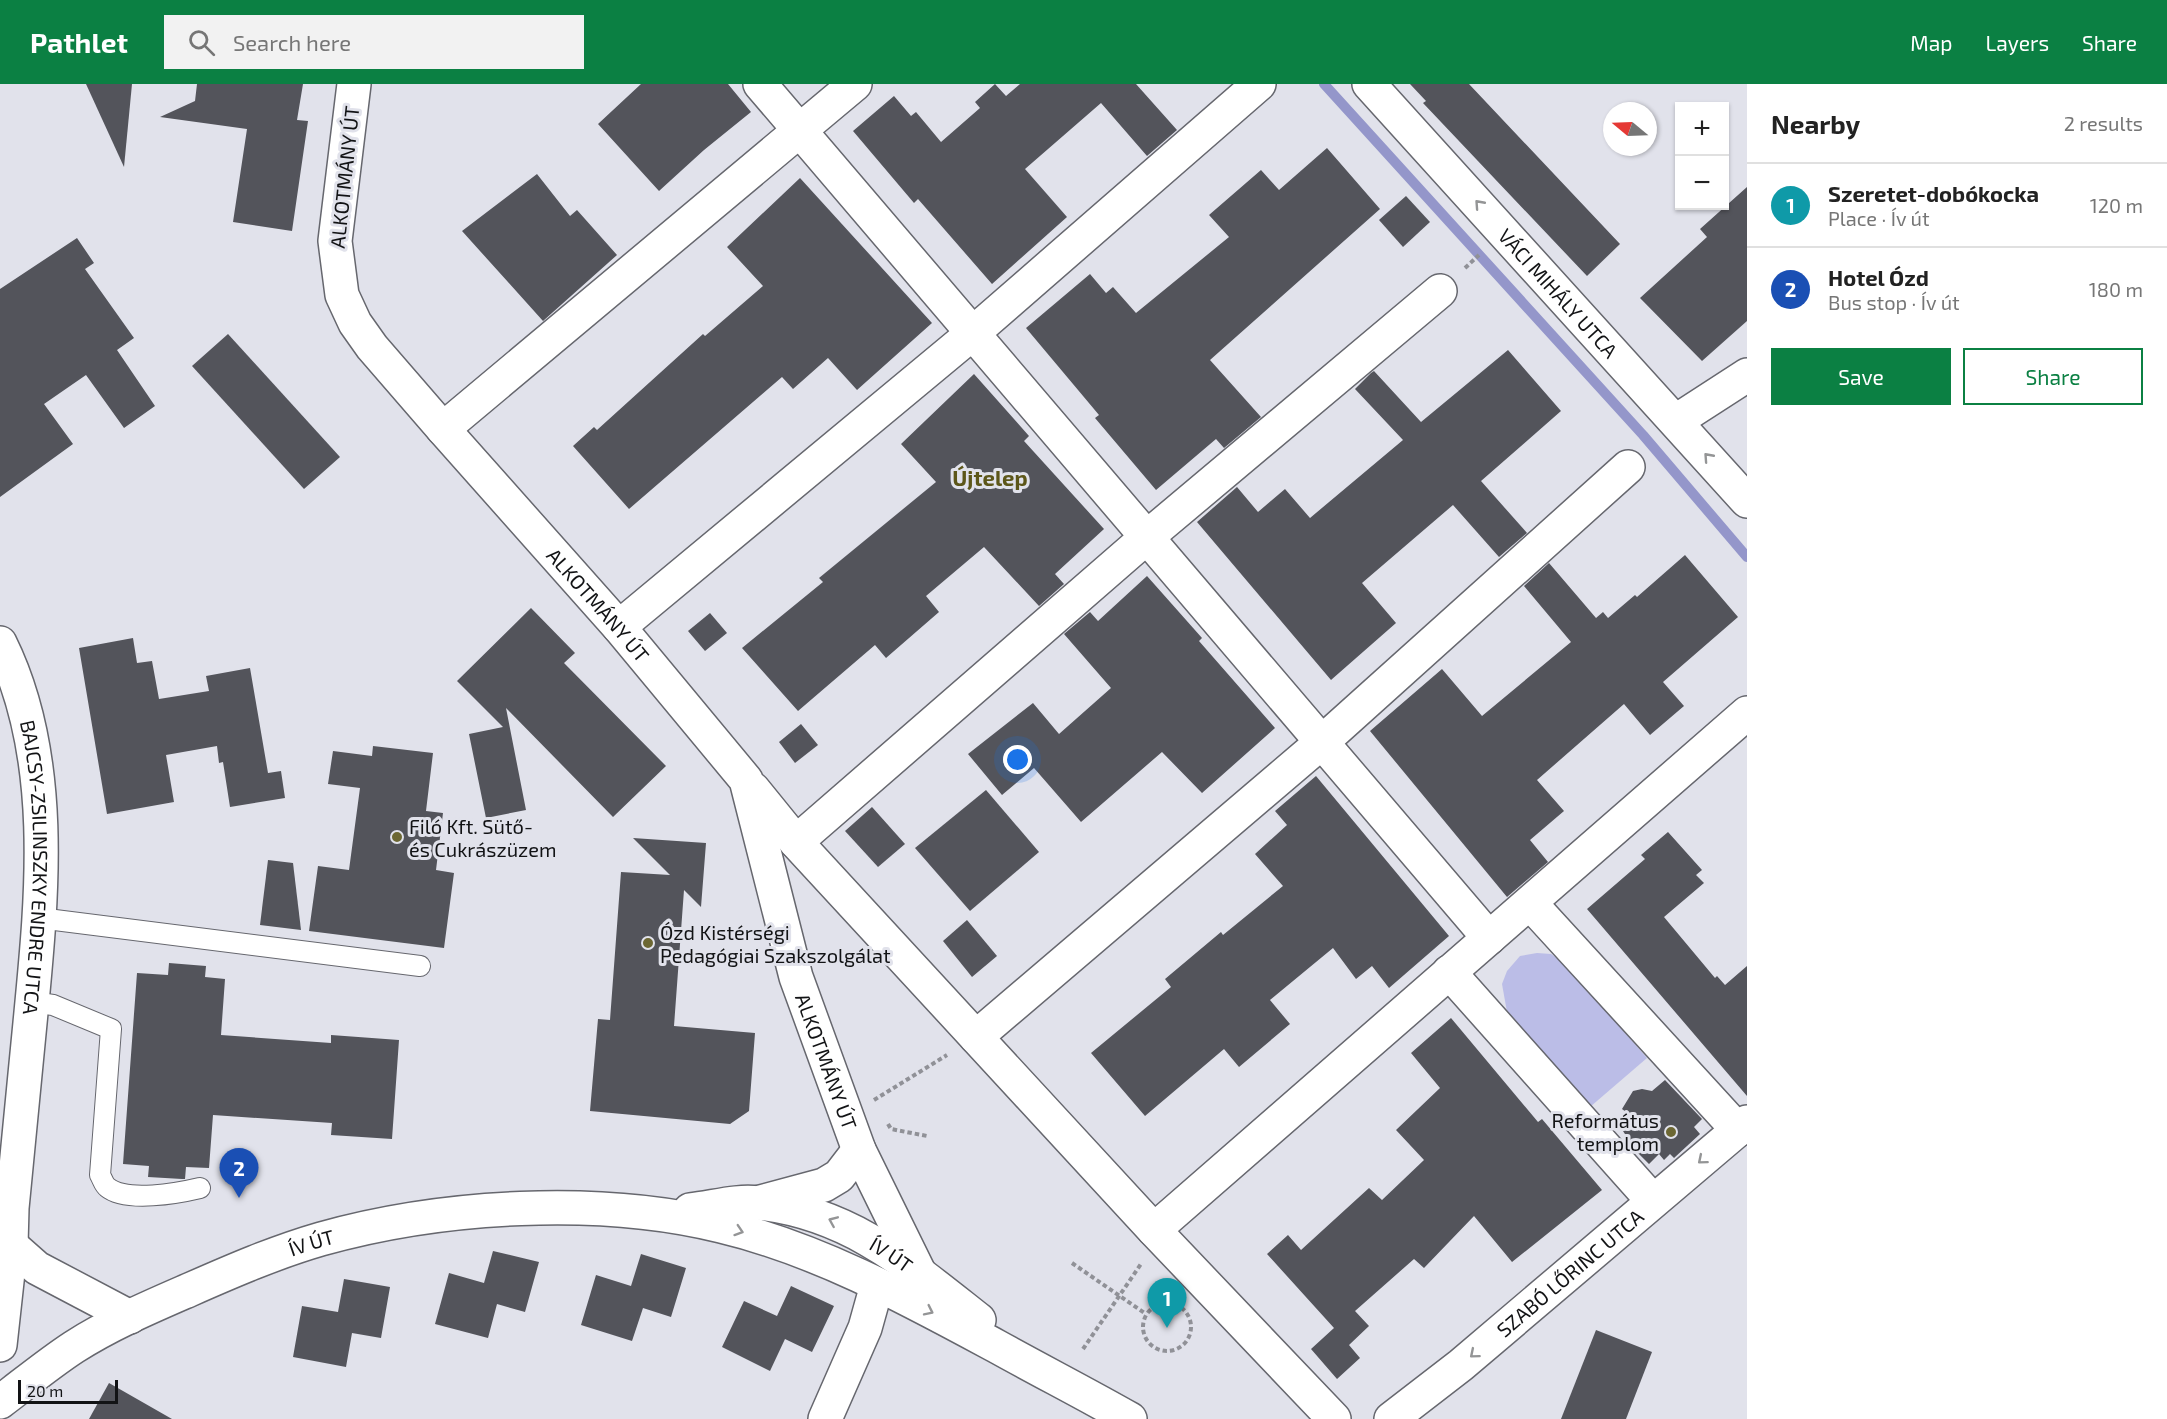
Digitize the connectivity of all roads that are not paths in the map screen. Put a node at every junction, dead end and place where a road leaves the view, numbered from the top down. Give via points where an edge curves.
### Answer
1 (354, 84) edge
2 (760, 84) edge
3 (855, 84) edge
4 (1259, 84) edge
5 (1370, 84) edge
6 (801, 132) junction
7 (1440, 291) dead end
8 (973, 333) junction
9 (1747, 375) edge
10 (1676, 421) junction
11 (443, 429) junction
12 (1628, 467) dead end
13 (1747, 501) edge
14 (1147, 537) junction
15 (620, 627) junction
16 (0, 643) edge
17 (1747, 713) edge
18 (1322, 742) junction
19 (746, 780) junction
20 (796, 842) junction
21 (1530, 903) junction
22 (39, 918) junction
23 (1489, 938) junction
24 (420, 966) dead end
25 (1449, 972) junction
26 (32, 1002) junction
27 (976, 1037) junction
28 (1743, 1126) edge
29 (859, 1150) junction
30 (200, 1188) dead end
31 (1653, 1201) junction
32 (757, 1203) junction
33 (662, 1213) junction
34 (1157, 1233) junction
35 (890, 1234) junction
36 (6, 1243) edge
37 (846, 1271) junction
38 (877, 1285) junction
39 (130, 1317) junction
40 (0, 1345) edge
41 (1089, 1396) junction
42 (0, 1402) edge
43 (825, 1419) edge
44 (1131, 1419) edge
45 (1334, 1419) edge
46 (1391, 1419) edge

1 - 11 street, ALKOTMÁNY ÚT via 335,241 342,295 372,347
2 - 6 street
3 - 6 street
4 - 8 street
10 -> 5 street, VÁCI MIHÁLY UTCA
6 - 8 street
6 - 11 street
7 - 14 street
8 - 14 street
8 - 15 street
9 - 10 street
13 -> 10 street, VÁCI MIHÁLY UTCA
11 - 15 street, ALKOTMÁNY ÚT
12 - 18 street
14 - 18 street
14 - 20 street
15 - 19 street, ALKOTMÁNY ÚT
16 - 22 street, BAJCSY-ZSILINSZKY ENDRE UTCA via 32,737 39,813
17 - 21 street
18 - 23 street
18 - 27 street
19 - 20 street
19 - 29 street, ALKOTMÁNY ÚT via 796,977
20 - 27 street
21 - 23 street
21 - 28 street
22 - 24 lane
22 - 26 street, BAJCSY-ZSILINSZKY ENDRE UTCA
23 - 25 street
25 - 31 street
25 - 34 street
26 - 30 lane via 53,1005 111,1029 100,1175 108,1188 126,1194 173,1195
26 - 36 street, BAJCSY-ZSILINSZKY ENDRE UTCA
27 - 34 street
28 -> 31 street, SZABÓ LŐRINC UTCA
29 - 32 street, ALKOTMÁNY ÚT via 839,1176 824,1185
29 - 35 street, ALKOTMÁNY ÚT
31 -> 46 street, SZABÓ LŐRINC UTCA via 1461,1365
32 - 33 street, ÍV ÚT
35 -> 32 street, ÍV ÚT
33 -> 37 street, ÍV ÚT via 723,1226
33 - 39 street, ÍV ÚT via 532,1208 366,1229 320,1240 232,1271
34 - 45 street
35 - 37 street
35 - 41 street, ÍV ÚT via 920,1274 988,1327
36 - 39 street via 37,1268
36 - 40 street, BAJCSY-ZSILINSZKY ENDRE UTCA
37 - 38 street, ÍV ÚT
38 -> 41 street, ÍV ÚT
38 - 43 street via 865,1328
39 - 42 street, ÍV ÚT via 74,1347
41 - 44 street, ÍV ÚT

